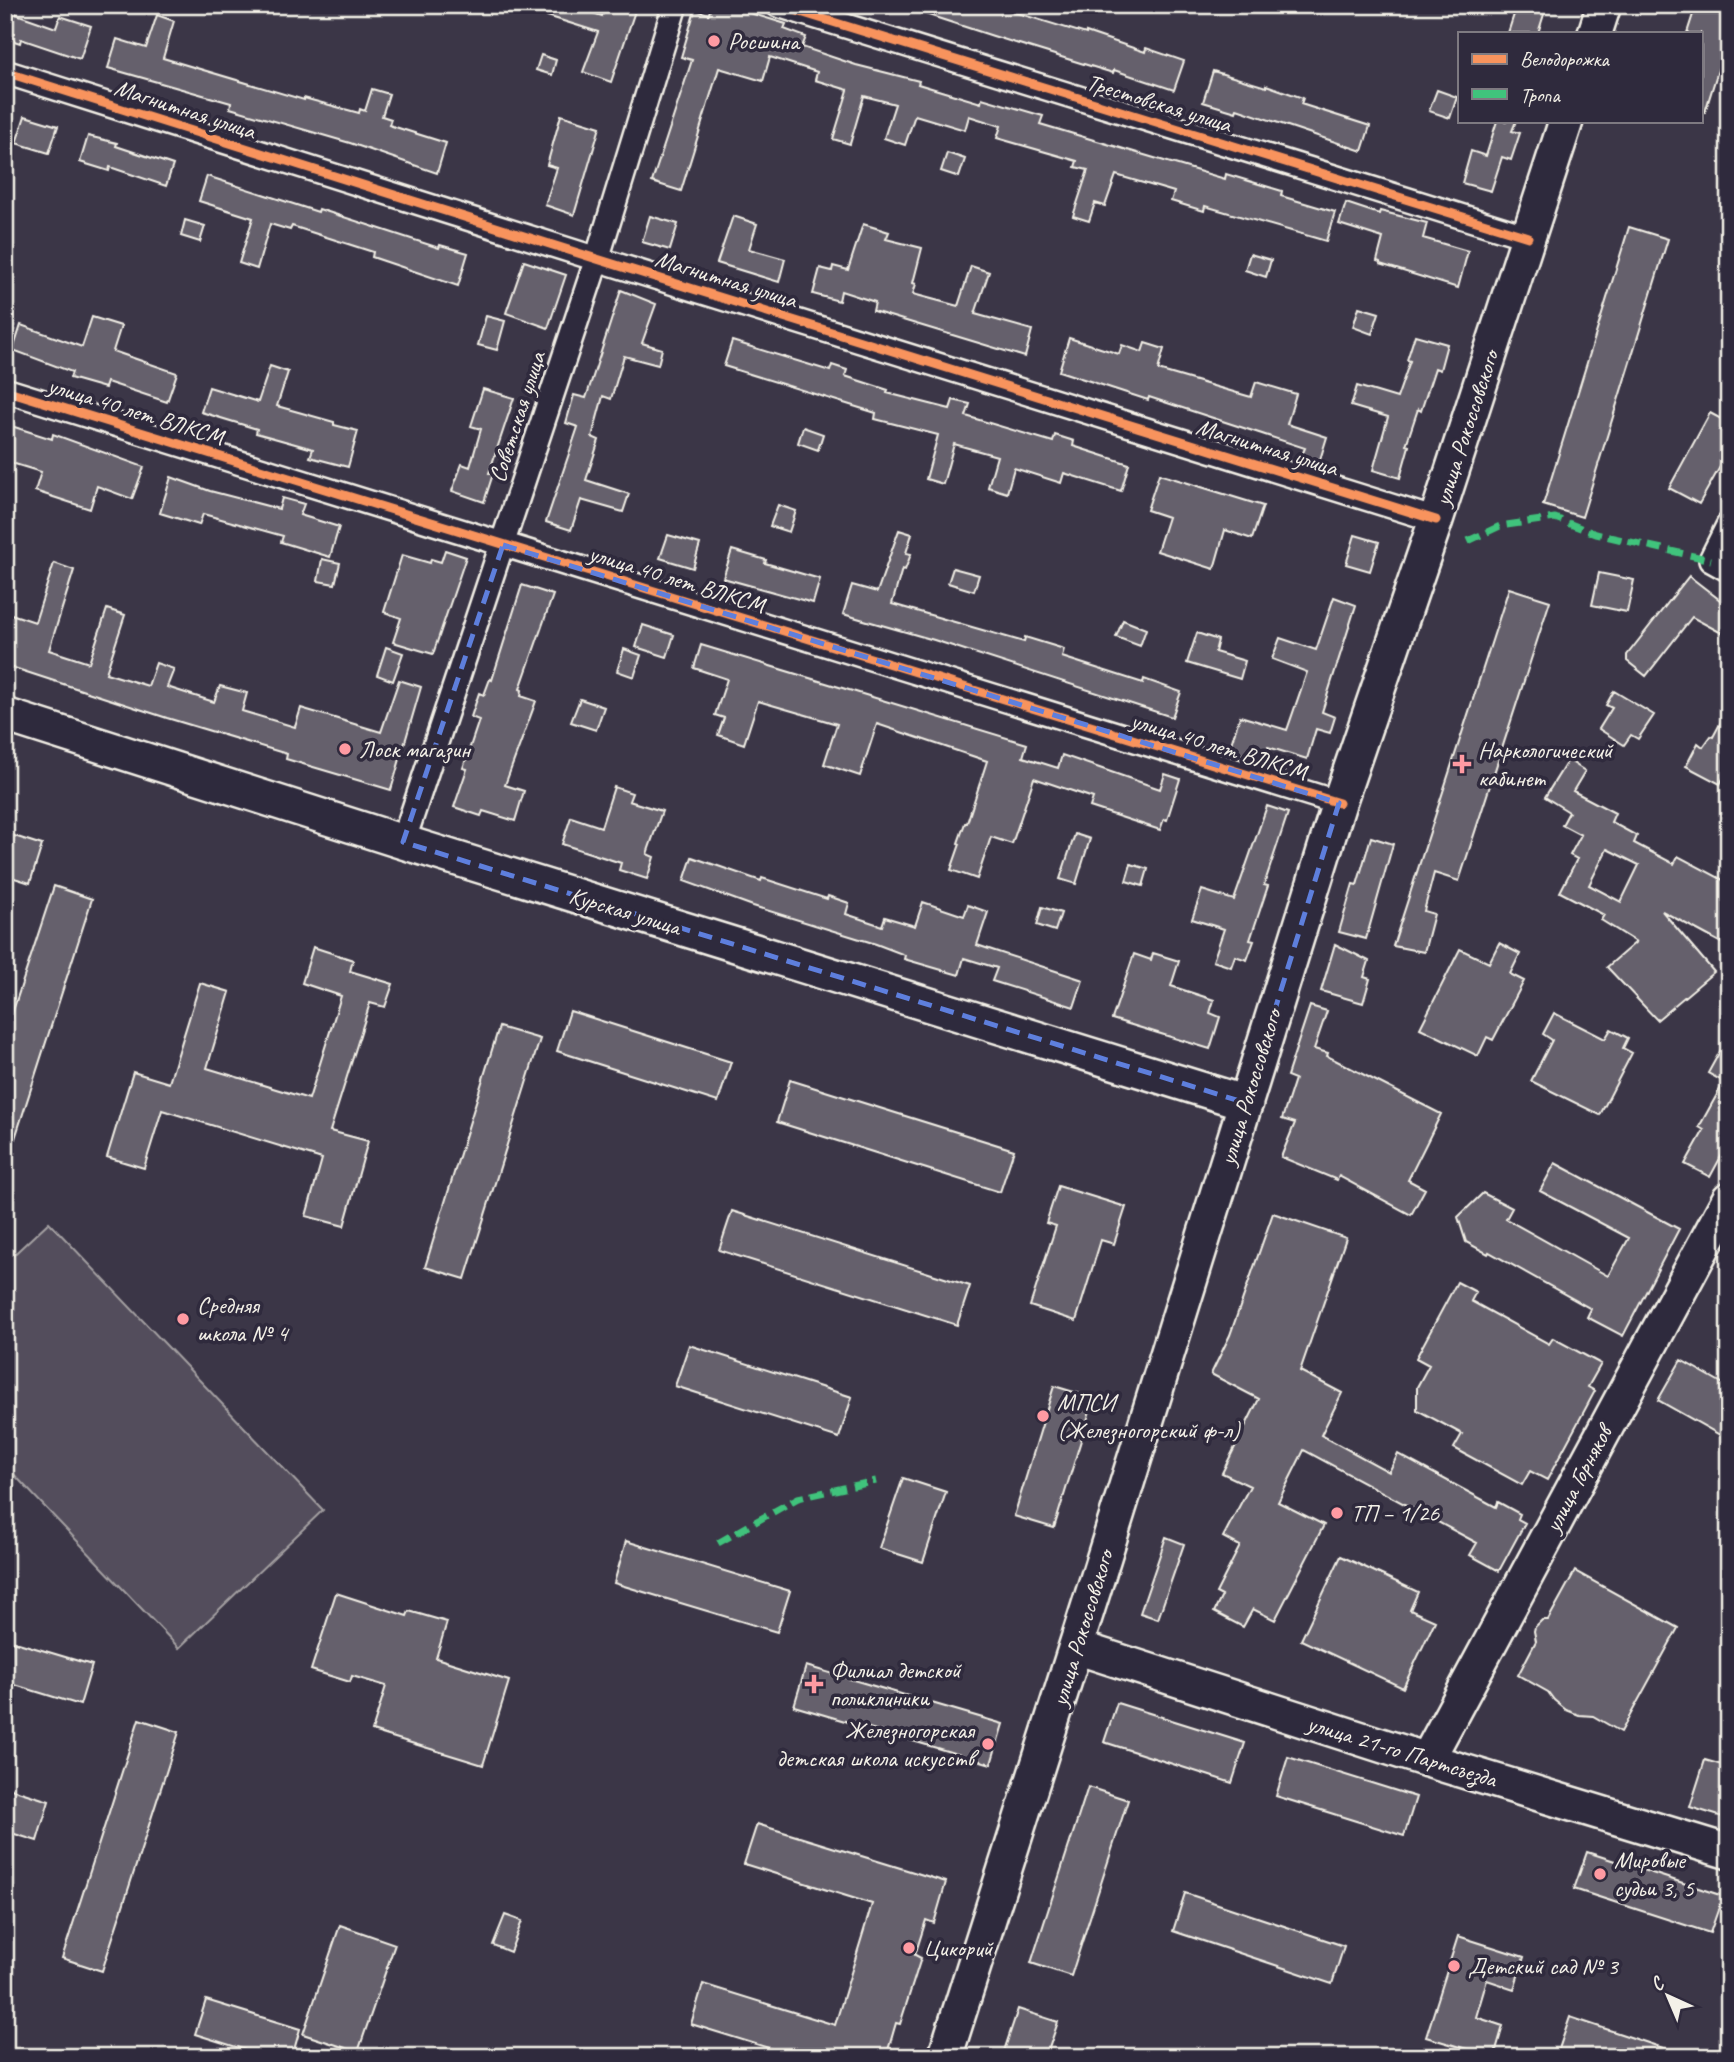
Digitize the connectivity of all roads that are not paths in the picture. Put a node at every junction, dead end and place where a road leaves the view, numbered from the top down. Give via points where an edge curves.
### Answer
1 (675, 5) edge
2 (778, 5) edge
3 (1604, 5) edge
4 (1595, 32) edge
5 (5, 72) edge
6 (1566, 122) edge
7 (1528, 237) junction
8 (597, 259) junction
9 (5, 390) edge
10 (1436, 520) junction
11 (1729, 524) edge
12 (503, 545) junction
13 (1729, 570) edge
14 (5, 715) edge
15 (1339, 803) junction
16 (403, 842) junction
17 (1246, 1102) junction
18 (1729, 1199) edge
19 (1076, 1647) junction
20 (1427, 1760) junction
21 (1729, 1852) edge
22 (945, 2057) edge

1 - 8 street, Советская улица
2 - 7 street, Трестовская улица
3 - 4 main road
5 - 8 street, Магнитная улица
6 - 7 main road, улица Рокоссовского
7 - 10 main road, улица Рокоссовского
8 - 10 street, Магнитная улица
8 - 12 street, Советская улица
9 - 12 street, улица 40 лет ВЛКСМ
10 - 15 main road, улица Рокоссовского
11 - 13 street via 1711,560
12 - 15 street, улица 40 лет ВЛКСМ
12 - 16 street, Советская улица
14 - 16 main road, Курская улица
15 - 17 main road, улица Рокоссовского
16 - 17 main road, Курская улица
17 - 19 main road, улица Рокоссовского
18 - 20 main road, улица Горняков
19 - 20 main road, улица 21-го Партсъезда
19 - 22 main road, улица Рокоссовского
20 - 21 main road, улица 21-го Партсъезда

